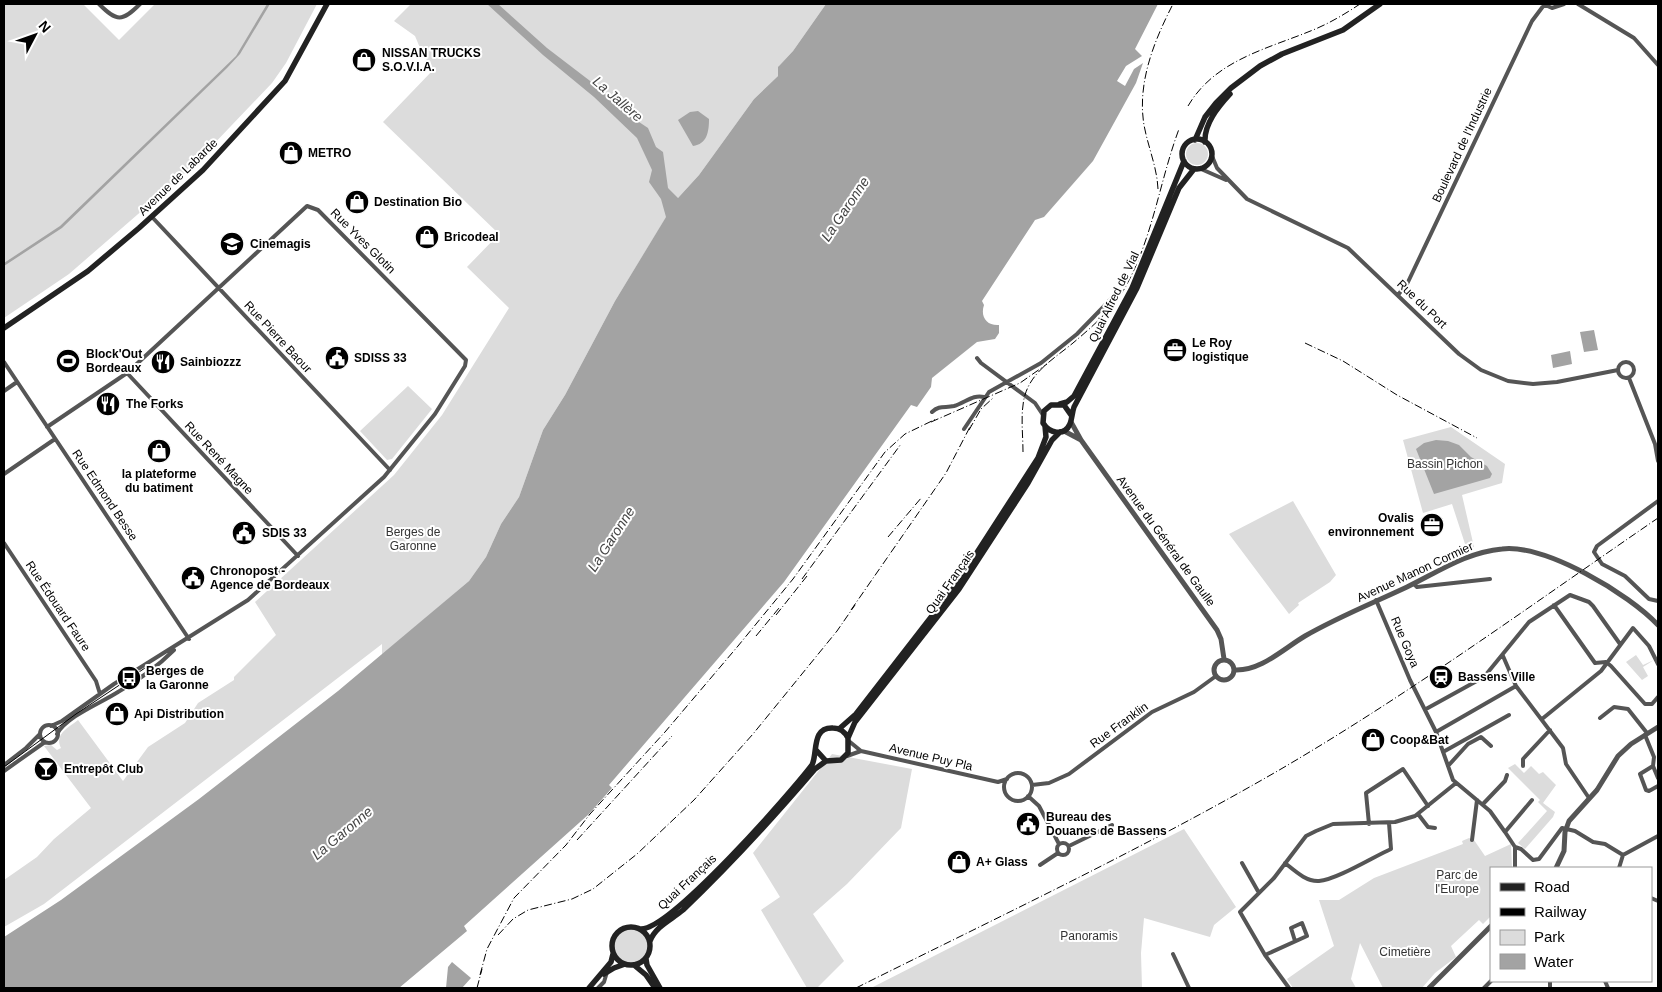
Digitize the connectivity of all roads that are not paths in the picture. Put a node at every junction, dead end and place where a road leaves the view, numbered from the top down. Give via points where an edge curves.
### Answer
1 (99, 4) edge
2 (140, 4) edge
3 (327, 4) edge
4 (1380, 4) edge
5 (1543, 4) edge
6 (1564, 4) edge
7 (1578, 4) edge
8 (1658, 65) edge
9 (1243, 80) junction
10 (1195, 140) junction
11 (1205, 142) junction
12 (1212, 156) junction
13 (1184, 161) junction
14 (1198, 169) junction
15 (1230, 182) junction
16 (152, 217) junction
17 (218, 288) junction
18 (1115, 295) dead end
19 (1398, 295) junction
20 (4, 328) edge
21 (977, 358) dead end
22 (4, 362) edge
23 (1618, 370) junction
24 (127, 373) junction
25 (1629, 378) junction
26 (1006, 381) junction
27 (17, 382) junction
28 (4, 391) edge
29 (984, 397) junction
30 (1060, 404) junction
31 (932, 412) dead end
32 (1043, 415) junction
33 (1071, 418) junction
34 (1045, 426) junction
35 (47, 427) junction
36 (964, 429) dead end
37 (1062, 432) junction
38 (56, 439) junction
39 (1081, 440) junction
40 (1658, 461) edge
41 (390, 470) junction
42 (4, 474) edge
43 (1658, 501) edge
44 (4, 543) edge
45 (298, 556) junction
46 (1431, 575) junction
47 (1490, 580) dead end
48 (1414, 584) junction
49 (1433, 585) junction
50 (1376, 600) junction
51 (1658, 601) edge
52 (1554, 605) junction
53 (1658, 625) edge
54 (189, 639) junction
55 (1620, 644) junction
56 (179, 645) junction
57 (1502, 656) junction
58 (1224, 659) junction
59 (1606, 662) junction
60 (1658, 664) edge
61 (1235, 670) junction
62 (1216, 676) junction
63 (96, 681) junction
64 (1516, 686) junction
65 (107, 689) junction
66 (100, 694) junction
67 (1658, 697) edge
68 (1426, 709) junction
69 (1509, 715) dead end
70 (1600, 718) dead end
71 (1542, 719) junction
72 (51, 726) junction
73 (1658, 727) edge
74 (839, 729) junction
75 (1550, 730) junction
76 (1436, 732) junction
77 (40, 734) junction
78 (58, 734) junction
79 (1646, 734) junction
80 (849, 740) junction
81 (45, 742) junction
82 (1491, 746) dead end
83 (816, 750) junction
84 (861, 751) junction
85 (1443, 752) junction
86 (844, 757) junction
87 (826, 761) junction
88 (4, 765) edge
89 (1448, 766) junction
90 (1523, 766) dead end
91 (1653, 766) junction
92 (4, 770) edge
93 (1507, 775) dead end
94 (1658, 778) edge
95 (1007, 779) junction
96 (998, 782) junction
97 (1456, 783) junction
98 (1032, 785) junction
99 (1658, 786) edge
100 (1005, 789) junction
101 (1028, 796) junction
102 (1589, 798) junction
103 (1477, 800) junction
104 (1532, 800) dead end
105 (1483, 804) junction
106 (1428, 806) junction
107 (1418, 814) junction
108 (1389, 823) junction
109 (1370, 824) junction
110 (1112, 825) dead end
111 (1435, 828) dead end
112 (1566, 829) junction
113 (1505, 832) junction
114 (1658, 836) edge
115 (1472, 840) dead end
116 (1059, 844) junction
117 (1069, 846) junction
118 (1515, 847) junction
119 (1058, 853) junction
120 (1622, 855) junction
121 (1242, 863) dead end
122 (1284, 864) junction
123 (1040, 866) dead end
124 (1515, 867) edge
125 (1556, 867) edge
126 (1619, 867) edge
127 (1259, 893) junction
128 (1489, 928) edge
129 (641, 929) junction
130 (650, 941) junction
131 (1295, 941) junction
132 (613, 952) junction
133 (1173, 954) dead end
134 (1265, 955) junction
135 (646, 958) junction
136 (625, 964) junction
137 (634, 965) junction
138 (607, 972) junction
139 (601, 977) junction
140 (1550, 982) edge
141 (589, 988) edge
142 (598, 988) edge
143 (655, 988) edge
144 (660, 988) edge
145 (1189, 988) edge
146 (1289, 988) edge
147 (1429, 988) edge
148 (1550, 988) edge

1 - 2 street via 114,17 125,17
3 - 16 main road, Avenue de Labarde via 293,68 278,89 203,170
4 - 9 main road via 1343,30 1273,58
5 - 6 street via 1555,8
5 - 19 street, Boulevard de l'Industrie via 1532,20 1408,282
7 - 8 street via 1634,38
9 - 10 main road via 1212,108
9 - 11 main road via 1212,118
10 - 11 main road
10 - 13 main road via 1184,149
11 - 12 main road
12 - 14 main road via 1207,165
12 - 15 street, Rue du Port via 1215,165
13 - 14 main road
13 - 30 main road, Quai Alfred de Vial via 1125,302 1074,396
14 - 15 street, Rue du Port
14 - 33 main road, Quai Alfred de Vial via 1179,188 1137,288
15 - 19 street, Rue du Port via 1253,203 1348,248
16 - 17 street, Rue Pierre Baour
16 - 20 main road, Avenue de Labarde via 79,278
17 - 24 street
17 - 41 street, Rue Pierre Baour
17 - 41 street, Rue Yves Glotin via 302,210 313,206 466,360 466,366 435,414
18 - 26 street via 1077,334 1041,363
19 - 23 street, Rue du Port via 1459,354 1494,376 1544,384
21 - 26 street
22 - 27 street, Rue Edmond Besse
23 - 25 street via 1622,377
23 - 25 street via 1622,363 1632,364 1635,372
24 - 35 street
24 - 45 street, Rue René Magne
25 - 40 street via 1655,444
26 - 29 street
26 - 32 street via 1035,404
27 - 28 street
27 - 35 street, Rue Edmond Besse
29 - 31 street via 976,396 954,406 938,407
29 - 36 street
30 - 32 main road via 1051,405
30 - 33 main road via 1067,408
32 - 34 main road
33 - 37 main road
33 - 39 street, Avenue du Général de Gaulle
34 - 37 main road via 1052,432
34 - 74 main road, Quai Français via 1046,437 1038,458 956,585 856,714
35 - 38 street, Rue Edmond Besse
37 - 39 street, Avenue du Général de Gaulle
37 - 80 main road, Quai Français via 1052,440 959,590 855,722
38 - 42 street
38 - 54 street, Rue Edmond Besse
39 - 58 street, Avenue du Général de Gaulle via 1217,630
41 - 45 street
43 - 51 street via 1597,546 1595,555 1602,564 1625,576 1649,599
44 - 63 street, Rue Édouard Faure
45 - 54 street via 248,600
46 - 48 street, Avenue Manon Cormier
46 - 49 street
46 - 53 street, Avenue Manon Cormier via 1486,552 1510,548 1532,552 1624,595
47 - 49 street
48 - 49 street via 1417,587
48 - 50 street, Avenue Manon Cormier
50 - 61 street, Avenue Manon Cormier via 1304,636 1252,669
50 - 68 street, Rue Goya
52 - 55 street via 1570,595 1588,602
52 - 57 street via 1529,622
52 - 59 street via 1595,663
54 - 56 street
55 - 59 street
55 - 60 street via 1633,628 1649,646
56 - 65 street
56 - 78 street via 158,666 65,725
57 - 64 street
57 - 68 street via 1484,677
58 - 61 street
58 - 62 street via 1216,664
59 - 67 street via 1646,704 1652,704
59 - 71 street via 1601,671
61 - 62 street via 1228,680
62 - 98 street, Rue Franklin via 1194,692 1152,712 1069,774 1049,783
63 - 65 street, Rue Édouard Faure
63 - 66 street, Rue Édouard Faure
64 - 71 street
64 - 76 street
65 - 66 street
66 - 72 street
68 - 76 street, Rue Goya
69 - 85 street
70 - 79 street via 1614,707 1628,709
71 - 75 street
72 - 77 street via 43,727
72 - 78 street
73 - 79 street
74 - 80 main road
74 - 83 main road via 829,728 821,732
75 - 90 street via 1523,759
75 - 102 street via 1562,748 1566,764
76 - 85 street, Rue Goya
77 - 81 street
77 - 88 street
78 - 81 street via 54,741
79 - 91 street via 1654,757
79 - 102 street via 1618,756
80 - 84 street, Avenue Puy Pla
80 - 86 main road via 848,753
81 - 92 street
82 - 89 street via 1481,737 1468,744
83 - 87 main road
83 - 129 main road, Quai Français via 809,768 750,836 680,906 654,925
84 - 86 street
84 - 96 street, Avenue Puy Pla
85 - 89 street, Rue Goya
86 - 87 main road via 836,762
87 - 130 main road, Quai Français via 684,909 655,931
89 - 97 street, Rue Goya
91 - 94 street
91 - 99 street via 1640,774 1646,790
93 - 105 street
95 - 96 street
95 - 98 street via 1022,773
95 - 100 street
96 - 100 street
97 - 103 street
97 - 106 street
98 - 101 street
100 - 101 street via 1015,800
101 - 116 street via 1039,806
102 - 112 street via 1574,813
103 - 105 street
103 - 115 street
104 - 113 street
105 - 113 street
106 - 107 street
106 - 109 street via 1403,769 1366,793
107 - 108 street
107 - 111 street via 1428,827
108 - 109 street
108 - 122 street via 1391,849 1335,875 1319,881 1306,878
109 - 122 street via 1334,824 1316,831 1306,836
110 - 117 street
112 - 118 street via 1562,828 1539,859 1533,860
112 - 120 street via 1593,842 1606,844
112 - 125 street via 1564,851
113 - 118 street
114 - 120 street
116 - 117 street
116 - 119 street
117 - 119 street via 1066,856
118 - 124 street
119 - 123 street
120 - 126 street
121 - 127 street
122 - 127 street
127 - 134 street via 1240,912
128 - 147 street
129 - 130 main road
129 - 132 main road via 630,926 619,931 612,940
130 - 135 main road via 651,948
131 - 131 street via 1307,936 1302,923 1291,928
131 - 134 street
132 - 136 main road
132 - 139 main road via 611,962
133 - 145 street
134 - 146 street
135 - 137 main road
135 - 144 main road
136 - 137 main road
136 - 138 main road
137 - 143 main road
138 - 139 main road
138 - 142 street
139 - 141 main road
140 - 148 street

